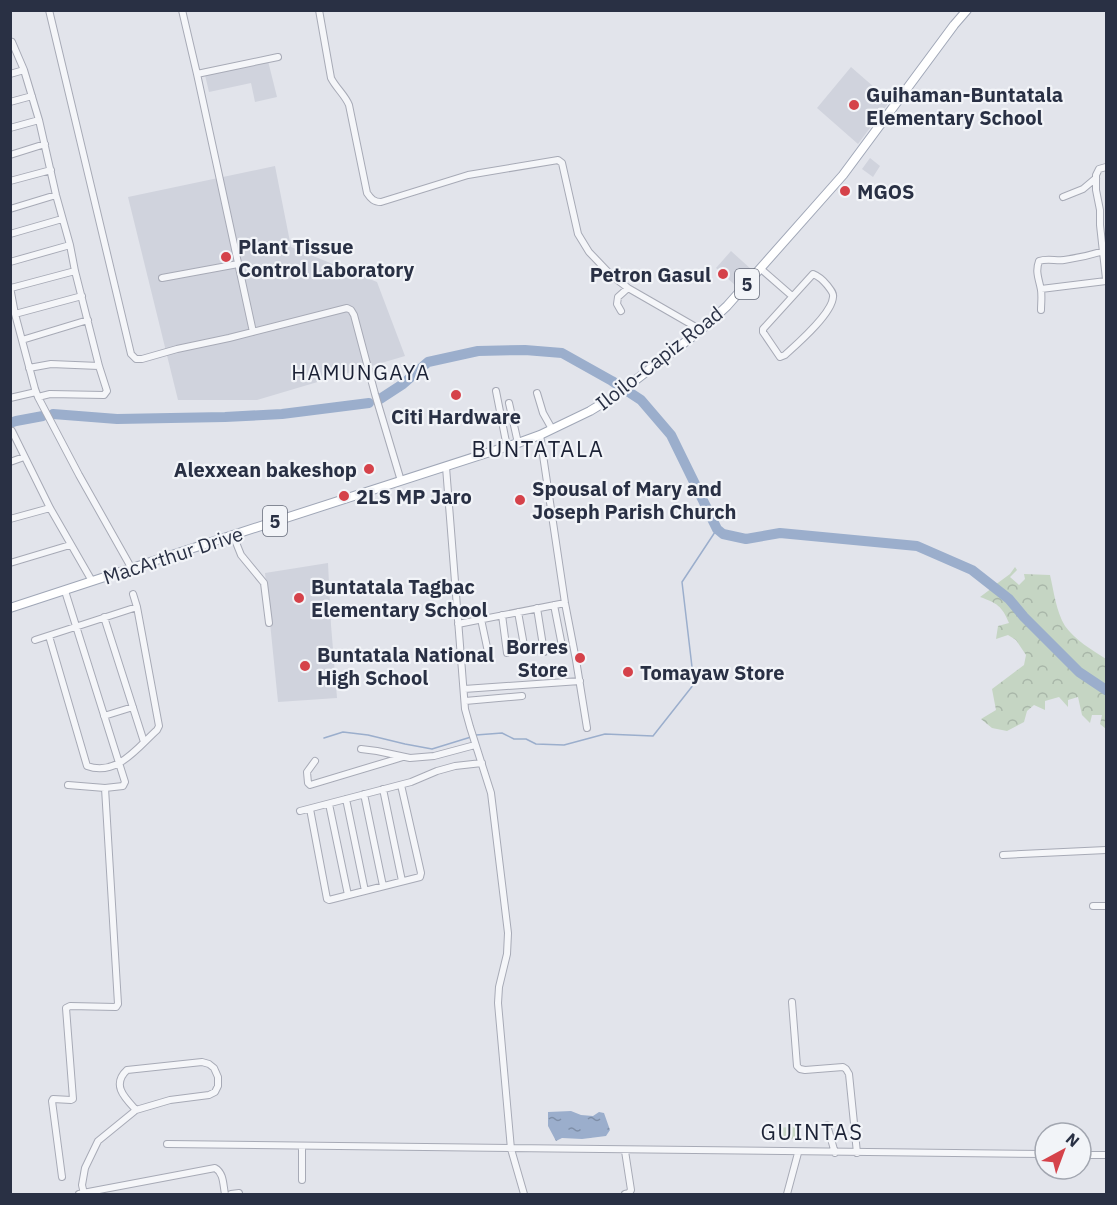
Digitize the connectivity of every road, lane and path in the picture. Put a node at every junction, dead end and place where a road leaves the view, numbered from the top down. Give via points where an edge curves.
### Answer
1 (48, 10) edge
2 (182, 10) edge
3 (319, 10) edge
4 (967, 10) edge
5 (11, 41) edge
6 (278, 57) dead end
7 (24, 70) junction
8 (10, 74) edge
9 (197, 74) junction
10 (32, 96) junction
11 (10, 102) edge
12 (39, 120) junction
13 (10, 128) edge
14 (45, 144) junction
15 (10, 155) edge
16 (1107, 167) edge
17 (51, 170) junction
18 (1096, 178) junction
19 (10, 181) edge
20 (56, 195) junction
21 (1063, 197) dead end
22 (10, 209) edge
23 (63, 219) junction
24 (10, 234) edge
25 (70, 245) junction
26 (1104, 251) junction
27 (10, 262) edge
28 (238, 264) junction
29 (761, 269) junction
30 (75, 271) junction
31 (162, 278) dead end
32 (1107, 280) edge
33 (11, 288) edge
34 (628, 288) junction
35 (1041, 289) junction
36 (82, 296) junction
37 (792, 296) junction
38 (1041, 310) dead end
39 (621, 311) dead end
40 (15, 314) junction
41 (88, 320) junction
42 (701, 330) junction
43 (253, 332) junction
44 (22, 340) junction
45 (99, 366) junction
46 (29, 368) junction
47 (496, 391) dead end
48 (537, 393) dead end
49 (37, 394) junction
50 (11, 398) edge
51 (509, 403) dead end
52 (552, 429) junction
53 (12, 431) edge
54 (540, 435) junction
55 (518, 444) junction
56 (507, 447) junction
57 (24, 457) junction
58 (10, 462) edge
59 (446, 467) junction
60 (401, 481) junction
61 (50, 508) junction
62 (10, 519) edge
63 (233, 535) junction
64 (70, 545) junction
65 (10, 563) edge
66 (132, 568) junction
67 (92, 581) junction
68 (65, 591) junction
69 (134, 594) dead end
70 (565, 603) junction
71 (554, 605) junction
72 (137, 607) junction
73 (10, 608) edge
74 (537, 608) junction
75 (518, 612) junction
76 (502, 615) junction
77 (104, 617) junction
78 (481, 619) junction
79 (269, 623) dead end
80 (458, 624) junction
81 (76, 627) junction
82 (49, 636) junction
83 (35, 640) dead end
84 (525, 651) dead end
85 (563, 651) dead end
86 (488, 652) dead end
87 (544, 652) dead end
88 (507, 653) dead end
89 (580, 681) junction
90 (464, 689) junction
91 (522, 696) dead end
92 (465, 701) junction
93 (133, 707) junction
94 (104, 716) junction
95 (587, 728) dead end
96 (144, 742) junction
97 (475, 743) junction
98 (361, 749) dead end
99 (404, 757) junction
100 (315, 761) dead end
101 (482, 763) junction
102 (119, 764) junction
103 (68, 785) dead end
104 (401, 785) junction
105 (105, 788) junction
106 (383, 789) junction
107 (364, 794) junction
108 (346, 799) junction
109 (329, 804) junction
110 (310, 809) junction
111 (300, 812) dead end
112 (1107, 850) edge
113 (1003, 855) dead end
114 (402, 881) junction
115 (383, 886) junction
116 (365, 891) junction
117 (348, 895) junction
118 (1094, 906) dead end
119 (1107, 906) edge
120 (792, 1002) dead end
121 (136, 1110) junction
122 (827, 1125) dead end
123 (167, 1144) dead end
124 (302, 1147) junction
125 (511, 1149) junction
126 (625, 1150) junction
127 (798, 1153) junction
128 (835, 1153) junction
129 (857, 1153) junction
130 (1033, 1154) edge
131 (62, 1177) dead end
132 (302, 1180) dead end
133 (239, 1193) edge
134 (82, 1194) edge
135 (225, 1194) edge
136 (231, 1194) edge
137 (524, 1194) edge
138 (625, 1194) edge
139 (787, 1194) edge

1 - 43 street via 131,354 142,359
2 - 9 street
3 - 34 street via 331,78 349,105 367,193 372,199 381,202 468,175 558,160 582,242
4 - 29 main road, Iloilo-Capiz Road / 5 via 843,175
5 - 7 street
6 - 9 street
7 - 8 street
7 - 10 street
9 - 28 street
10 - 11 street
10 - 12 street
12 - 13 street
12 - 14 street
14 - 15 street
14 - 17 street
16 - 18 street via 1096,171
17 - 19 street
17 - 20 street
18 - 21 street via 1083,189
18 - 26 street
20 - 22 street
20 - 23 street
23 - 24 street
23 - 25 street
25 - 27 street
25 - 30 street
26 - 32 street
26 - 35 street via 1086,257 1039,261
28 - 31 street
28 - 43 street
29 - 37 street
29 - 42 main road, Iloilo-Capiz Road / 5
30 - 33 street
30 - 36 street
32 - 35 street
33 - 40 street
34 - 39 street via 618,297
34 - 42 street
35 - 38 street
36 - 40 street
36 - 41 street
37 - 37 street via 762,332 780,357 819,321 833,297 814,274
40 - 44 street
41 - 44 street
41 - 45 street
42 - 52 main road, Iloilo-Capiz Road / 5 via 616,395
43 - 60 street via 351,310
44 - 46 street
45 - 46 street via 51,364
45 - 49 street via 107,391 104,395
46 - 49 street
47 - 56 street
48 - 52 street
49 - 50 street
49 - 66 street
51 - 55 street
52 - 54 main road, Iloilo-Capiz Road / 5
53 - 57 street
54 - 55 main road, MacArthur Drive / 5
54 - 70 street
55 - 56 main road, MacArthur Drive / 5
56 - 59 main road, MacArthur Drive / 5
57 - 58 street
57 - 61 street
59 - 60 main road, MacArthur Drive / 5
59 - 80 street
60 - 63 main road, MacArthur Drive / 5
61 - 62 street
61 - 64 street
63 - 66 main road, MacArthur Drive / 5
63 - 79 street via 241,555 264,583
64 - 65 street
64 - 67 street
66 - 67 main road, MacArthur Drive / 5
67 - 68 main road, MacArthur Drive / 5
68 - 73 main road, MacArthur Drive / 5
68 - 81 street
69 - 72 street
70 - 71 street
70 - 89 street
71 - 74 street
71 - 85 street
72 - 77 street
72 - 96 street via 159,726
74 - 75 street
74 - 87 street
75 - 76 street
75 - 84 street
76 - 78 street
76 - 88 street
77 - 81 street
77 - 93 street
78 - 80 street
78 - 86 street
80 - 90 street
81 - 82 street
81 - 94 street
82 - 83 street
82 - 102 street via 87,766 106,769
89 - 90 street
89 - 95 street
90 - 92 street
91 - 92 street
92 - 97 street
93 - 94 street
93 - 96 street
94 - 102 street
96 - 102 street
97 - 99 street via 434,756
97 - 101 street
98 - 99 street
99 - 100 street via 310,785 307,772
101 - 104 street via 436,771
101 - 125 street via 491,793 508,933 498,1003
102 - 105 street via 123,786
103 - 105 street
104 - 106 street
104 - 114 street via 421,873 420,877
105 - 131 street via 118,1004 66,1008 73,1099 52,1101
106 - 107 street
106 - 114 street
107 - 108 street
107 - 115 street
108 - 109 street
108 - 116 street
109 - 110 street
109 - 117 street
110 - 111 street
110 - 117 street via 327,899
112 - 113 street
114 - 115 street
115 - 116 street
116 - 117 street
118 - 119 street
120 - 129 street via 800,1070 843,1067 849,1074
121 - 121 street via 123,1096 119,1083 127,1070 202,1062 214,1068 218,1077 215,1092
121 - 134 street via 98,1141 85,1168
122 - 128 street
123 - 124 street
124 - 125 street
124 - 132 street
125 - 126 street
125 - 137 street
126 - 127 street
126 - 138 street via 631,1188
127 - 128 street
127 - 139 street
128 - 129 street
129 - 130 street
133 - 136 street
134 - 135 street via 215,1168 222,1175

